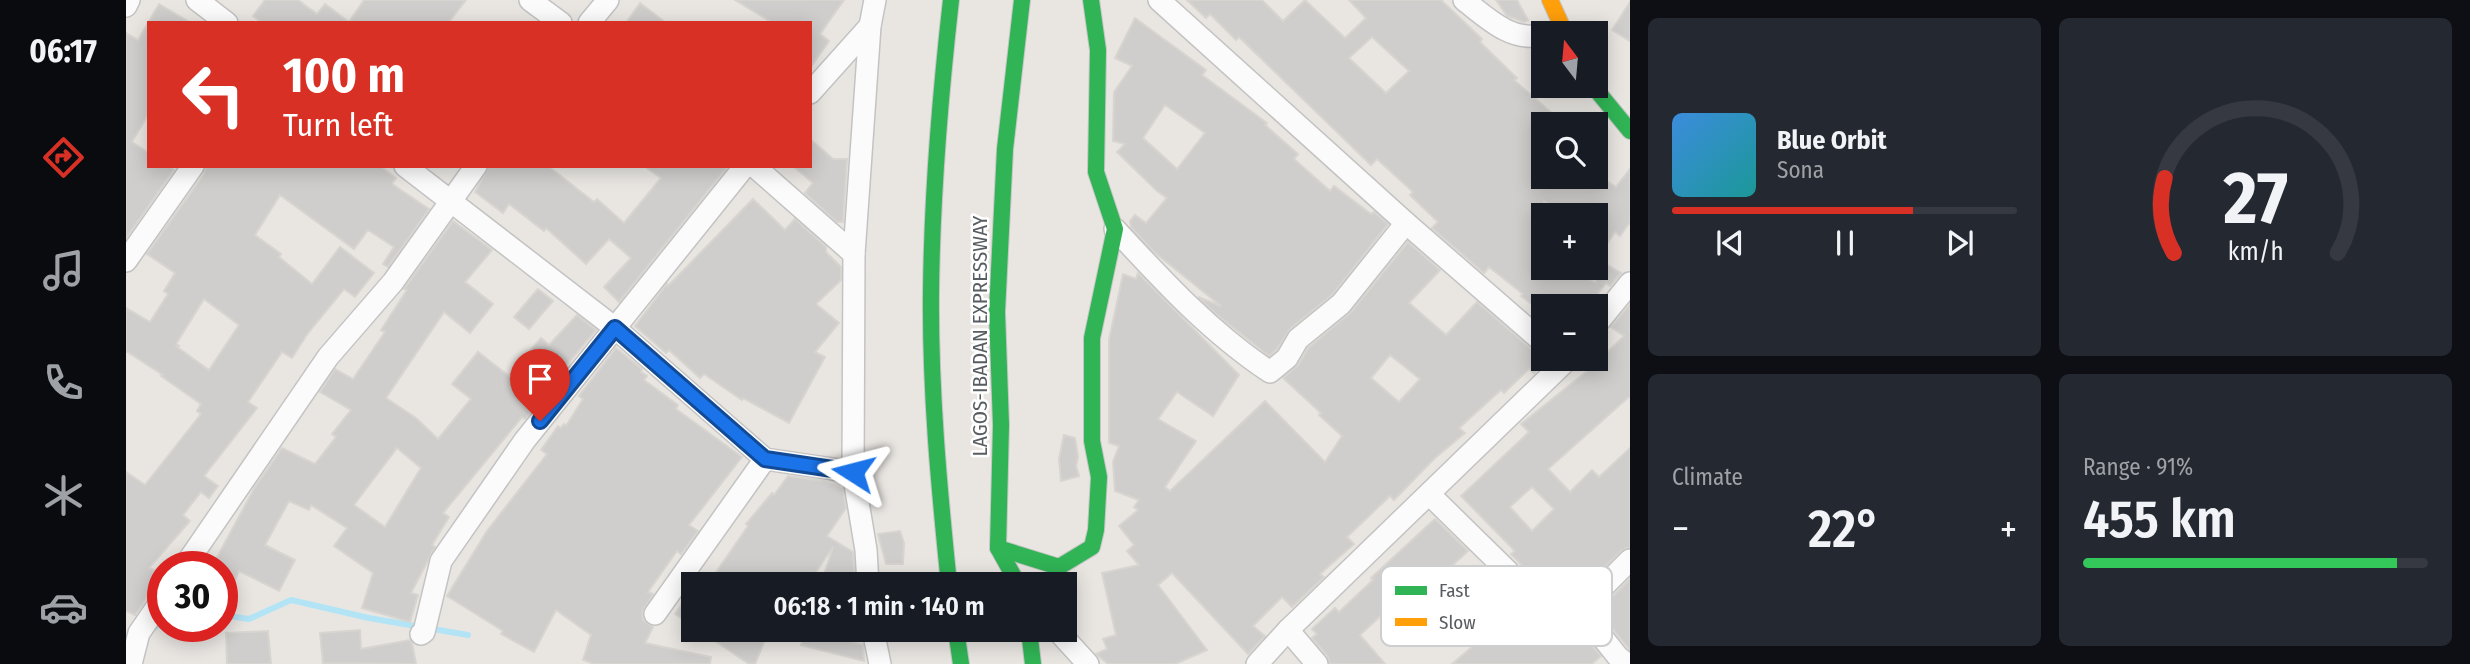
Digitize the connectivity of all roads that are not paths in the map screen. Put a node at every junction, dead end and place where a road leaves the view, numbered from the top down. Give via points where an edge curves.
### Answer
1 (129, 0) edge
2 (197, 0) edge
3 (530, 0) edge
4 (608, 0) edge
5 (876, 0) edge
6 (951, 0) edge
7 (1022, 0) edge
8 (1091, 0) edge
9 (1159, 0) edge
10 (1464, 0) edge
11 (1550, 0) edge
12 (126, 6) edge
13 (224, 21) edge
14 (558, 21) edge
15 (591, 21) edge
16 (1553, 21) edge
17 (870, 26) junction
18 (1531, 38) edge
19 (812, 91) edge
20 (1603, 98) edge
21 (1630, 131) edge
22 (192, 168) edge
23 (408, 168) edge
24 (474, 168) edge
25 (743, 168) edge
26 (756, 168) edge
27 (449, 201) junction
28 (1406, 223) junction
29 (1115, 229) junction
30 (854, 254) junction
31 (126, 261) edge
32 (1630, 283) edge
33 (1608, 310) edge
34 (615, 328) junction
35 (1531, 332) edge
36 (1554, 371) edge
37 (765, 459) junction
38 (853, 472) junction
39 (1429, 494) junction
40 (998, 548) junction
41 (195, 551) edge
42 (1630, 560) edge
43 (1502, 566) edge
44 (867, 572) edge
45 (948, 572) edge
46 (1011, 572) edge
47 (1612, 578) edge
48 (654, 614) dead end
49 (147, 621) edge
50 (1288, 630) junction
51 (421, 634) dead end
52 (875, 642) edge
53 (958, 642) edge
54 (1030, 642) edge
55 (1068, 642) edge
56 (1609, 646) edge
57 (131, 664) edge
58 (880, 664) edge
59 (961, 664) edge
60 (1033, 664) edge
61 (1088, 664) edge
62 (1256, 664) edge
63 (1317, 664) edge
64 (1627, 664) edge

1 - 12 street
2 - 13 street
3 - 14 street
4 - 15 street
5 - 17 street
6 - 45 main road, LAGOS-IBADAN EXPRESSWAY via 938,120 931,334
7 - 40 main road, LAGOS-IBADAN EXPRESSWAY via 1004,149 997,312 1002,425
8 - 29 main road via 1098,50 1096,172
9 - 28 street
10 - 18 street via 1499,28
11 - 16 main road
17 - 19 street
17 - 30 street
20 - 21 main road
22 - 31 street
23 - 27 street
24 - 27 street
25 - 34 street
26 - 30 street
27 - 34 street
27 - 41 street via 393,282 328,357
28 - 29 street via 1341,304 1298,340 1287,358 1270,372 1242,354 1173,292
28 - 35 street
29 - 40 main road via 1092,338 1092,441 1099,477 1092,547 1059,567
30 - 38 street
32 - 33 street
34 - 37 street
34 - 51 street via 525,440 441,561
36 - 39 street
37 - 38 street
37 - 48 street
38 - 44 street
39 - 43 street
39 - 50 street
40 - 46 main road
42 - 47 street
49 - 57 street
50 - 62 street
50 - 63 street
52 - 58 street
53 - 59 main road
54 - 60 main road
55 - 61 street
56 - 64 street

